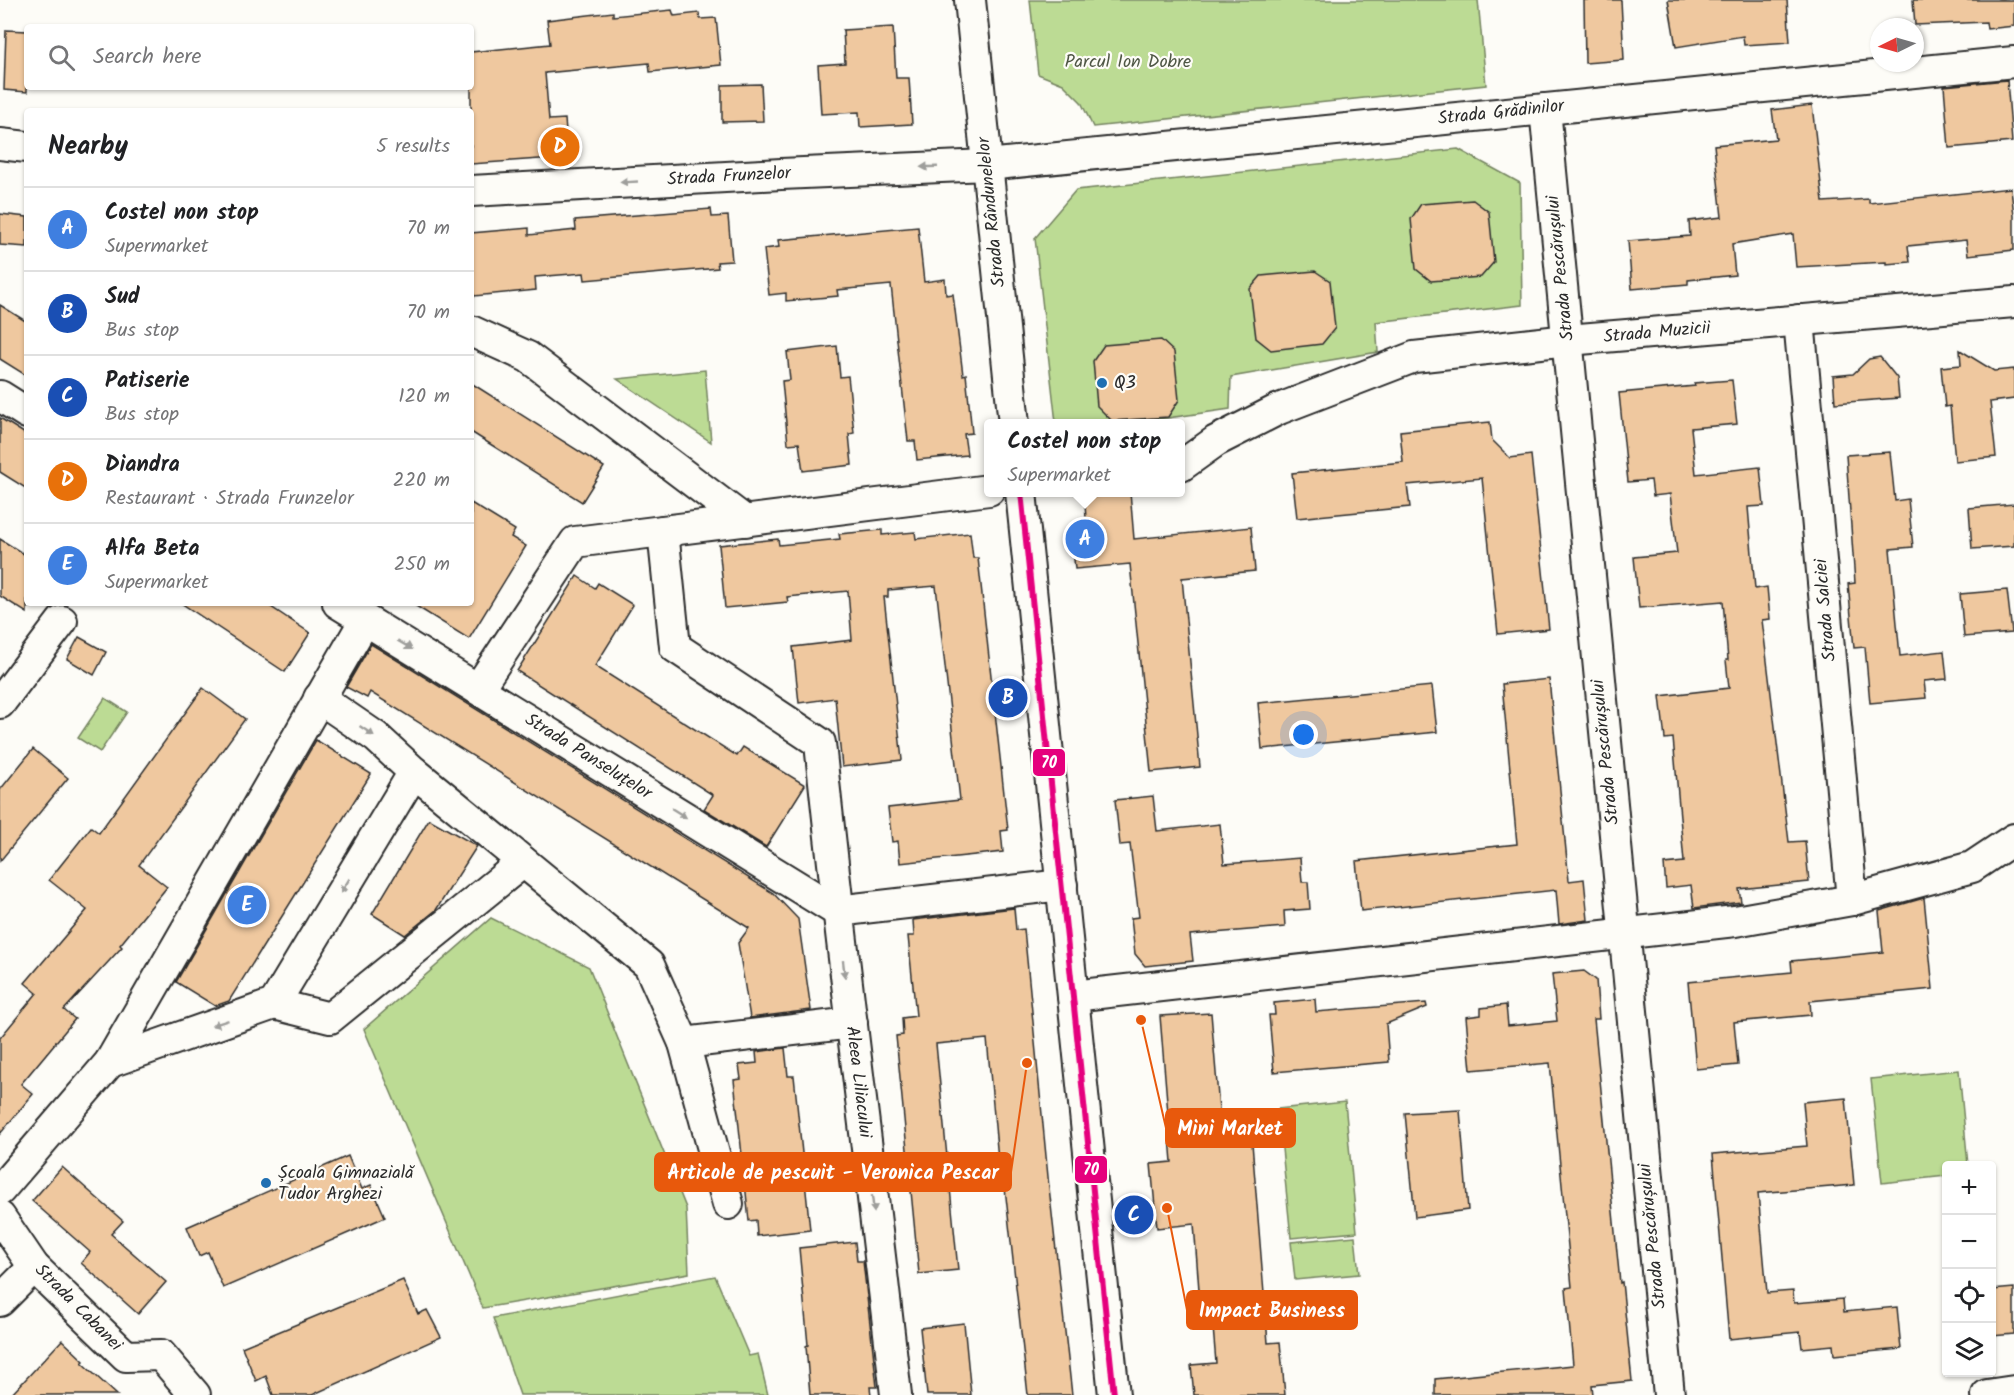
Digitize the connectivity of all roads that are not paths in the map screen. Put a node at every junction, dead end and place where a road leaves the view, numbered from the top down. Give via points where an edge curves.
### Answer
1 (970, 0) edge
2 (2014, 62) edge
3 (1545, 109) junction
4 (0, 144) edge
5 (24, 147) edge
6 (987, 165) junction
7 (474, 191) edge
8 (2014, 302) edge
9 (1799, 320) junction
10 (474, 332) edge
11 (1568, 340) junction
12 (0, 396) edge
13 (24, 410) edge
14 (1014, 419) edge
15 (1185, 463) edge
16 (984, 491) edge
17 (1022, 497) edge
18 (745, 521) junction
19 (663, 531) junction
20 (343, 606) edge
21 (365, 620) junction
22 (62, 621) dead end
23 (478, 689) junction
24 (319, 698) junction
25 (0, 703) edge
26 (414, 772) junction
27 (2014, 839) edge
28 (523, 862) junction
29 (1062, 885) junction
30 (1852, 900) junction
31 (837, 911) junction
32 (1624, 934) junction
33 (1073, 996) junction
34 (274, 1004) junction
35 (852, 1023) junction
36 (684, 1043) junction
37 (110, 1062) junction
38 (0, 1190) edge
39 (728, 1204) dead end
40 (0, 1217) edge
41 (34, 1267) junction
42 (0, 1301) edge
43 (2014, 1391) edge
44 (195, 1395) edge
45 (896, 1395) edge
46 (1114, 1395) edge
47 (1669, 1395) edge
48 (1987, 1395) edge

1 - 6 street, Strada Rândunelelor
2 - 3 street, Strada Grădinilor
3 - 6 street, Strada Grădinilor
3 - 11 street, Strada Pescărușului
4 - 5 street
6 -> 7 street, Strada Frunzelor
6 - 14 street, Strada Rândunelelor
8 - 9 street, Strada Muzicii
9 - 11 street, Strada Muzicii
9 - 30 street, Strada Salciei
10 - 18 street via 528,357
11 - 15 street, Strada Muzicii via 1414,357 1279,409 1216,441
11 - 32 street, Strada Pescărușului
12 - 13 street
16 - 18 street
17 - 29 street
18 - 19 street
19 - 23 street via 575,542
19 - 31 street, Aleea Liliacului via 675,647 820,743
20 - 21 street, Strada Panseluțelor
21 -> 23 street, Strada Panseluțelor
21 - 24 street
22 - 25 street
23 -> 31 street, Strada Panseluțelor
24 -> 26 street via 376,737
24 - 37 street
26 - 28 street
26 -> 34 street
27 - 30 street via 1972,867
28 - 34 street via 330,1018
28 - 36 street via 649,965
29 - 31 street
29 - 33 street
30 - 32 street via 1735,921
31 -> 35 street, Aleea Liliacului
32 - 33 street
32 - 47 street, Strada Pescărușului
33 - 46 street
34 -> 37 street
35 - 36 street
35 -> 45 street, Aleea Liliacului
36 - 39 street
37 - 38 street
40 - 41 street, Strada Cabanei
41 - 42 street
41 - 44 street, Strada Cabanei via 126,1356 161,1355
43 - 48 street

